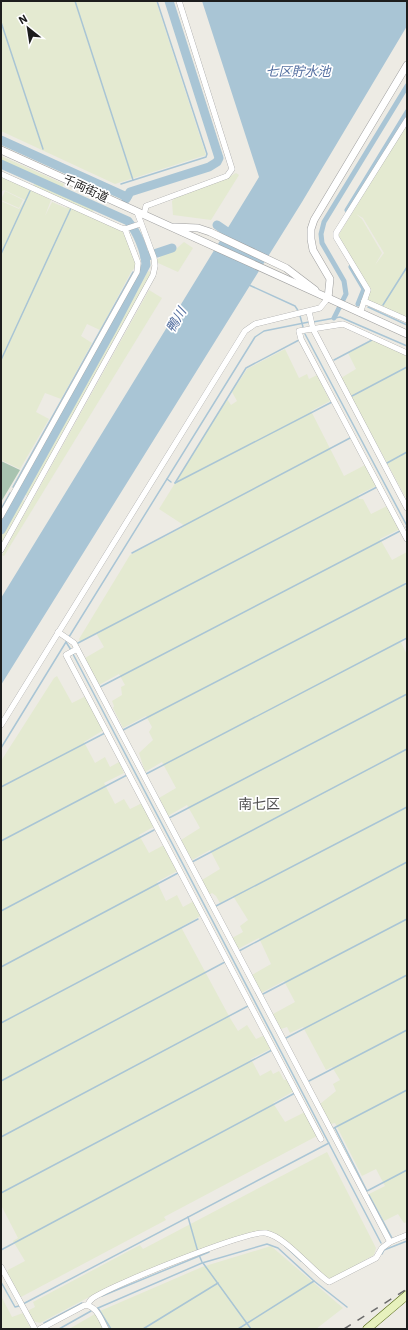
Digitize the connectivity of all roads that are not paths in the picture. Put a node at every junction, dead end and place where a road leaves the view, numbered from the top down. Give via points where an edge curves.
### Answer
1 (179, 1) edge
2 (407, 65) edge
3 (407, 120) edge
4 (1, 150) edge
5 (1, 174) edge
6 (137, 212) junction
7 (144, 215) junction
8 (138, 224) junction
9 (170, 226) junction
10 (127, 229) junction
11 (328, 298) junction
12 (364, 301) junction
13 (360, 313) junction
14 (310, 314) junction
15 (407, 320) edge
16 (312, 327) junction
17 (407, 334) edge
18 (407, 353) edge
19 (407, 508) edge
20 (1, 516) edge
21 (407, 539) edge
22 (1, 550) edge
23 (59, 633) junction
24 (73, 651) junction
25 (1, 725) edge
26 (321, 1139) dead end
27 (407, 1235) edge
28 (390, 1242) junction
29 (1, 1267) edge
30 (407, 1295) edge
31 (88, 1305) junction
32 (35, 1329) edge
33 (40, 1329) edge
34 (106, 1329) edge
35 (367, 1329) edge

1 - 7 street via 232,169 227,176 146,206
2 - 11 street via 314,220 311,229 313,250 330,279
3 - 12 street via 336,233 368,290
4 - 6 street, 千両街道
5 - 10 street
6 - 7 street, 千両街道
6 - 8 street
7 - 9 street, 千両街道
8 - 10 street
8 - 22 street via 153,255 154,275
9 - 11 street, 千両街道
9 - 11 street, 千両街道 via 198,228 210,232 286,268
10 - 20 street via 138,263 137,272
11 - 13 street, 千両街道
11 - 14 street via 320,308
12 - 13 street
12 - 15 street
13 - 17 street, 千両街道
14 - 16 street
14 - 23 street via 255,324 245,331
16 - 18 street via 343,324
16 - 19 street
16 - 21 street via 299,331 300,337
23 - 24 street via 72,642
23 - 25 street
24 - 26 street via 66,655
24 - 28 street
27 - 28 street
28 - 31 street via 382,1248 376,1258 329,1282 276,1237 263,1233 253,1235 118,1286 93,1297
29 - 32 street
30 - 35 main road
31 - 33 street via 81,1306
31 - 34 street via 97,1312

